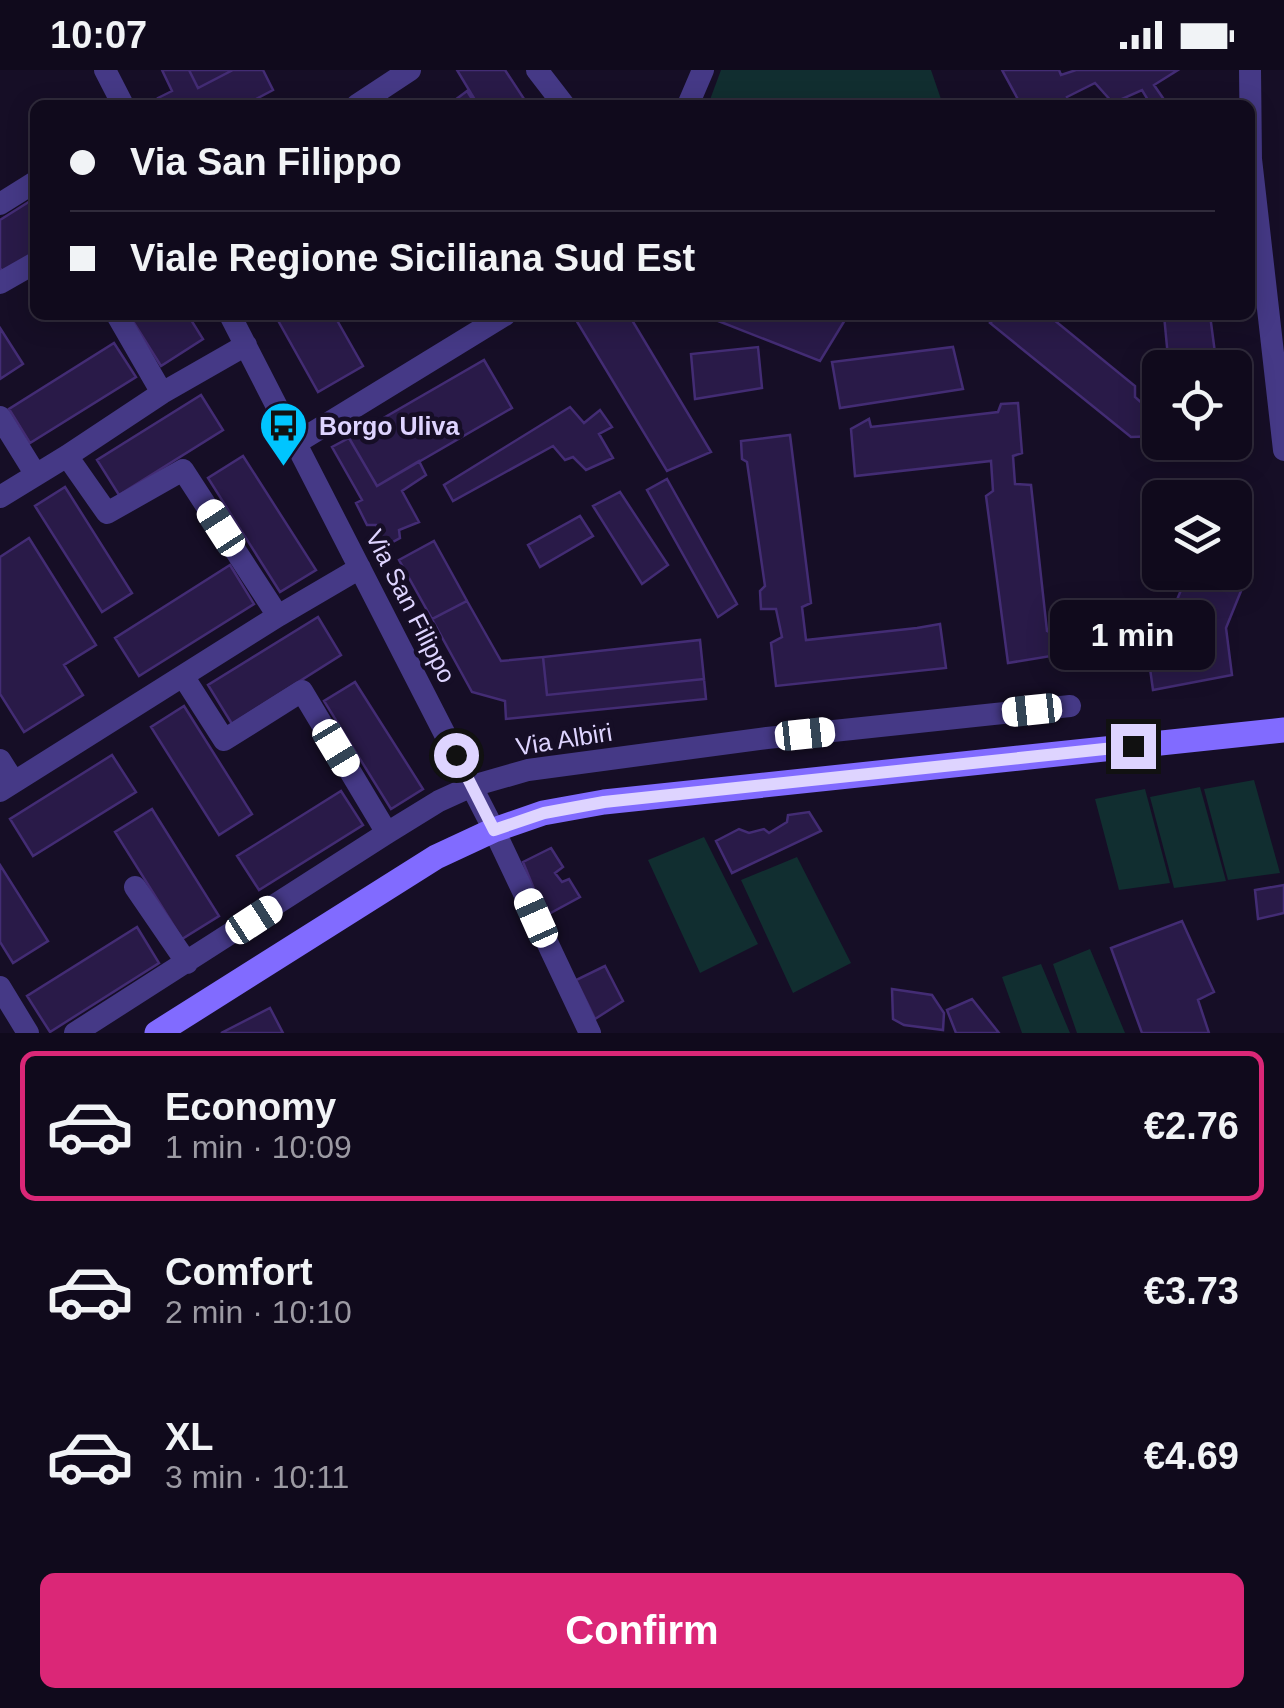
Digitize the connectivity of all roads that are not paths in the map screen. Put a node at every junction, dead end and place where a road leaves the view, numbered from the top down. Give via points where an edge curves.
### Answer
1 (105, 70) edge
2 (410, 70) edge
3 (538, 70) edge
4 (703, 70) edge
5 (1250, 70) edge
6 (120, 100) edge
7 (365, 100) edge
8 (560, 100) edge
9 (690, 100) edge
10 (1250, 100) edge
11 (30, 185) edge
12 (1255, 195) edge
13 (0, 204) edge
14 (30, 266) edge
15 (0, 283) edge
16 (120, 320) edge
17 (233, 320) edge
18 (497, 320) edge
19 (246, 345) junction
20 (162, 393) junction
21 (0, 417) edge
22 (296, 443) junction
23 (1284, 450) edge
24 (67, 456) junction
25 (36, 475) junction
26 (0, 496) edge
27 (360, 568) junction
28 (278, 616) junction
29 (183, 676) junction
30 (1070, 706) dead end
31 (1284, 730) edge
32 (0, 760) edge
33 (7, 786) edge
34 (472, 786) junction
35 (494, 830) junction
36 (387, 833) junction
37 (135, 887) dead end
38 (187, 963) junction
39 (0, 987) edge
40 (28, 1033) edge
41 (76, 1033) edge
42 (157, 1033) edge
43 (590, 1033) edge

1 - 6 street
2 - 7 street
3 - 8 street
4 - 9 street
5 - 10 street
11 - 13 street
12 - 23 street
14 - 15 street
16 - 20 street
17 - 19 street, Via San Filippo
18 - 22 street
19 - 20 street
19 - 22 street, Via San Filippo
20 - 24 street
21 - 25 street
22 - 27 street, Via San Filippo
24 - 25 street
24 - 28 street via 108,513 183,470
25 - 26 street
27 - 28 street
27 - 34 street, Via San Filippo
28 - 29 street
29 - 33 street
29 - 36 street via 224,740 302,691
30 - 34 street, Via Albiri via 767,738 528,770
31 - 35 street via 604,802
32 - 33 street
34 - 35 street, Via San Filippo
34 - 36 street, Via Albiri
35 - 42 street via 436,858
35 - 43 street, Via San Filippo
36 - 38 street, Via Albiri
37 - 38 street
38 - 41 street, Via Albiri
39 - 40 street

